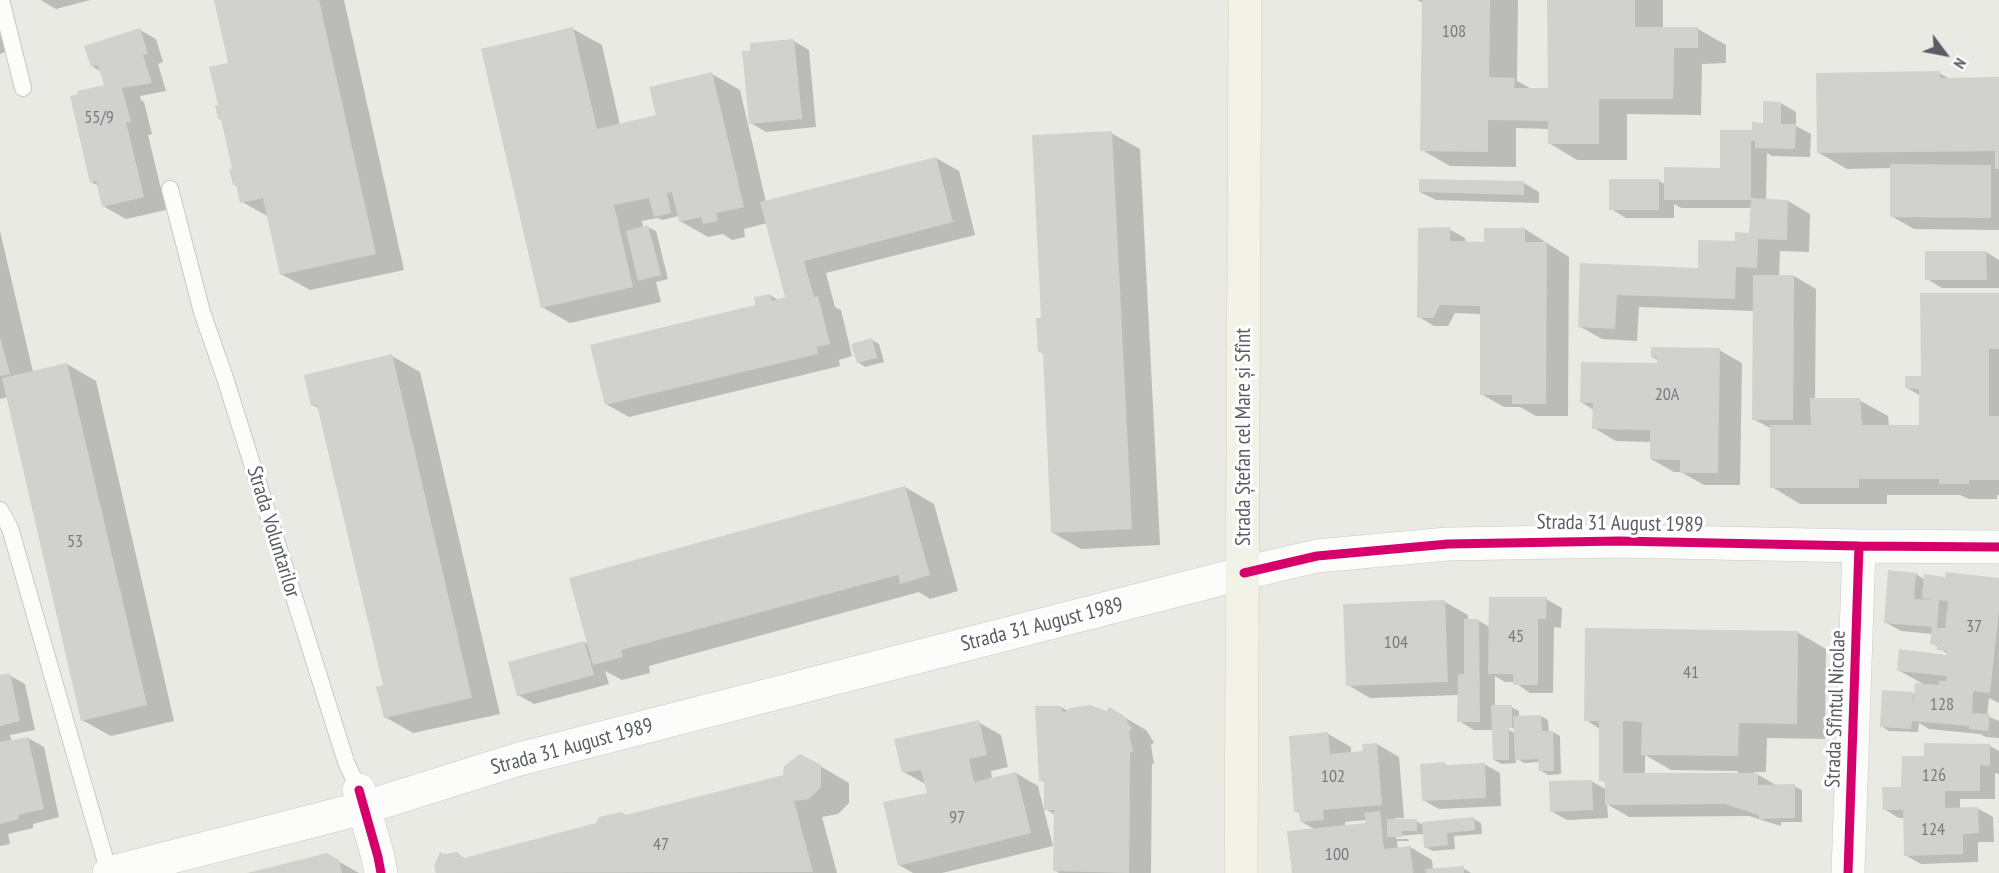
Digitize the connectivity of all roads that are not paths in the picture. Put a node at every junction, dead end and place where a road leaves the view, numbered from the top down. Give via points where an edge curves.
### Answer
1 (1, 0) edge
2 (1245, 0) edge
3 (23, 88) dead end
4 (170, 189) dead end
5 (0, 510) edge
6 (1859, 546) junction
7 (1999, 546) edge
8 (1244, 573) junction
9 (361, 799) junction
10 (109, 873) edge
11 (381, 873) edge
12 (1241, 873) edge
13 (1848, 873) edge

1 - 3 lane
2 - 8 main road, Strada Ștefan cel Mare și Sfînt
4 - 9 lane, Strada Voluntarilor via 202,312
5 - 10 lane via 10,528
6 - 7 main road, Strada 31 August 1989
6 - 8 main road, Strada 31 August 1989 via 1619,541 1448,544 1317,556
6 - 13 main road, Strada Sfîntul Nicolae
8 - 9 main road, Strada 31 August 1989
8 - 12 main road, Strada Ștefan cel Mare și Sfînt
9 - 10 main road, Strada 31 August 1989
9 - 11 main road, Strada Voluntarilor

